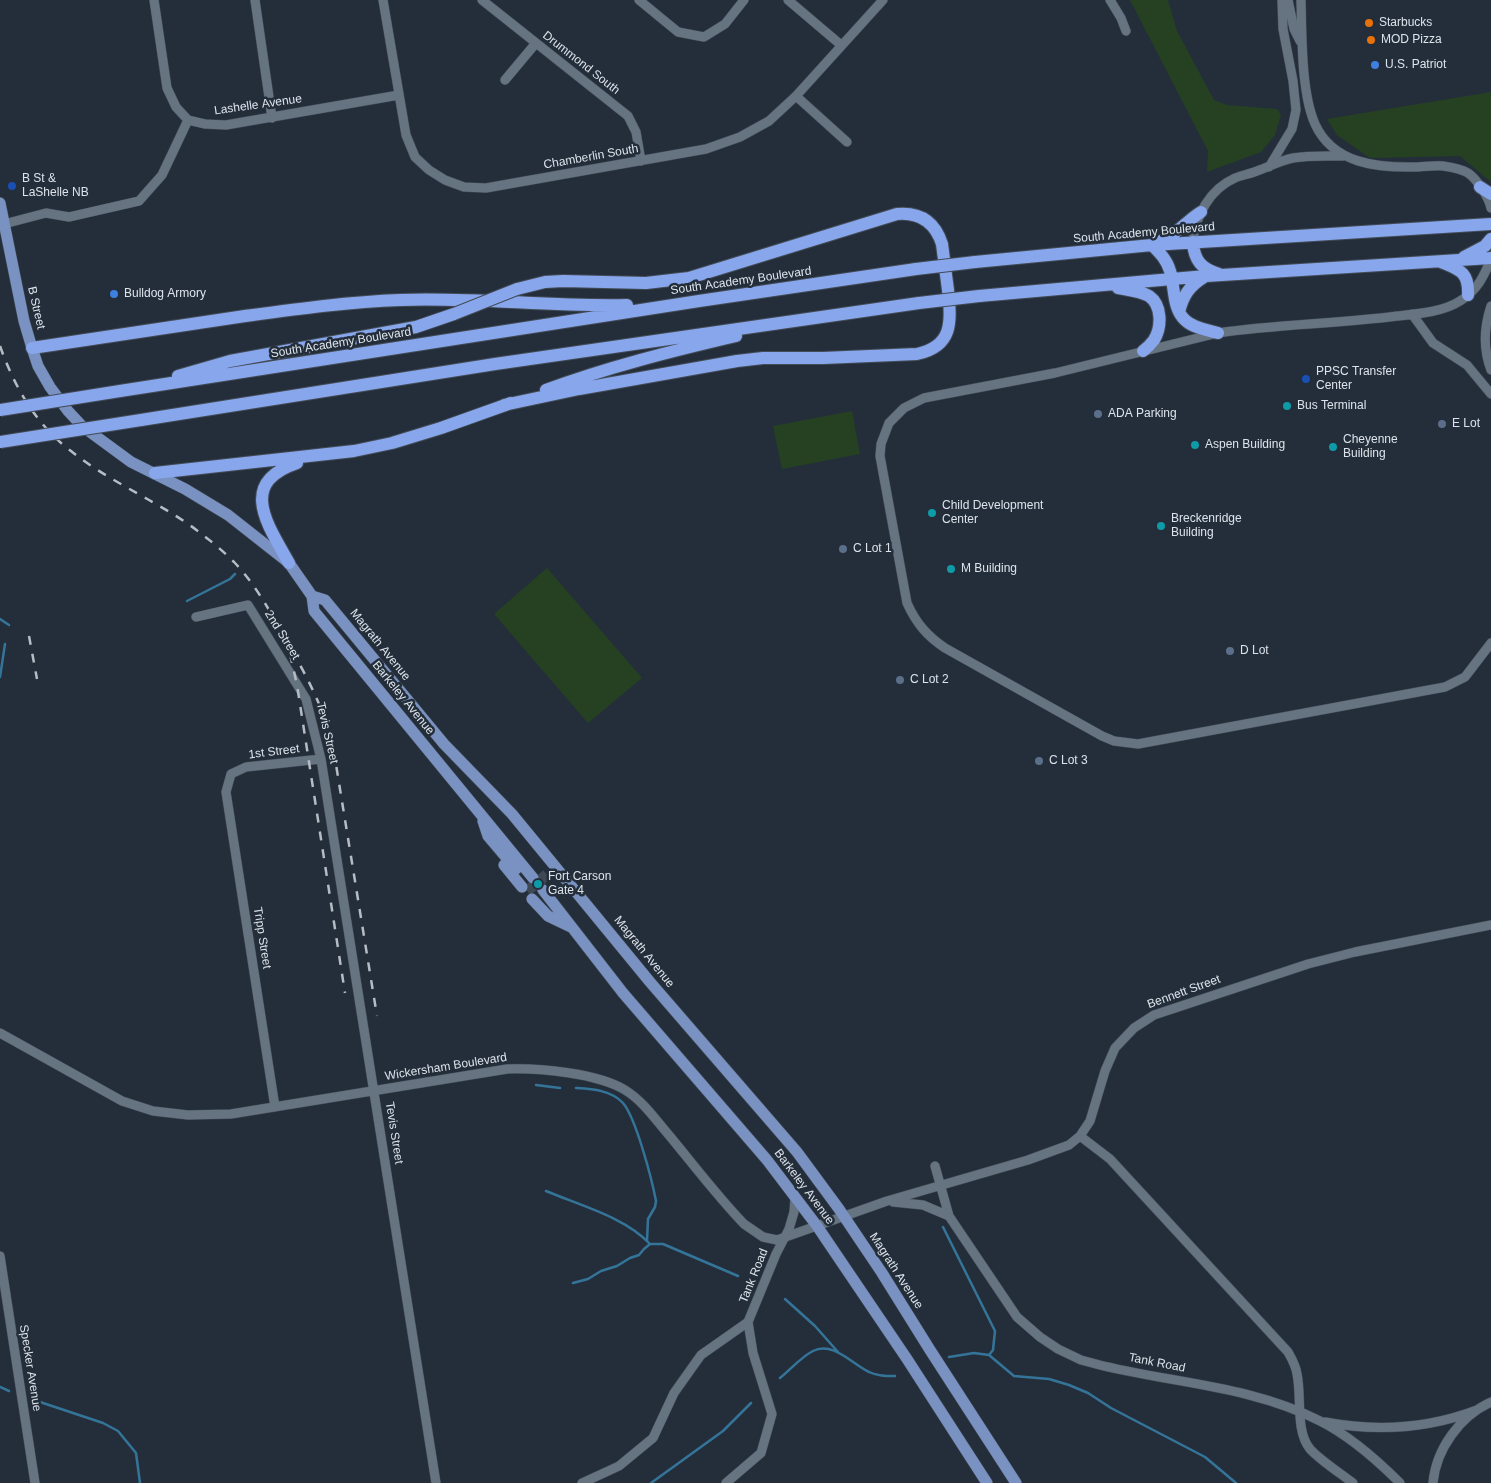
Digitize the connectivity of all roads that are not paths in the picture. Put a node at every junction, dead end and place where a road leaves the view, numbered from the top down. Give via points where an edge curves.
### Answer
1 (154, 0) edge
2 (255, 0) edge
3 (383, 0) edge
4 (482, 0) edge
5 (639, 0) edge
6 (744, 0) edge
7 (788, 0) edge
8 (883, 0) edge
9 (1110, 0) edge
10 (1282, 0) edge
11 (1288, 0) edge
12 (1300, 0) edge
13 (1126, 31) dead end
14 (536, 43) junction
15 (1302, 44) junction
16 (842, 45) junction
17 (505, 80) dead end
18 (399, 95) junction
19 (796, 96) junction
20 (272, 118) junction
21 (188, 120) junction
22 (847, 142) dead end
23 (1343, 156) junction
24 (641, 161) junction
25 (1269, 167) junction
26 (1480, 187) junction
27 (1491, 194) edge
28 (0, 203) edge
29 (1491, 208) edge
30 (1201, 212) junction
31 (4, 224) junction
32 (1491, 224) edge
33 (1491, 239) edge
34 (1193, 242) junction
35 (1152, 245) junction
36 (1491, 258) edge
37 (1457, 260) junction
38 (1439, 261) junction
39 (1222, 275) junction
40 (1206, 276) junction
41 (1173, 279) junction
42 (1106, 285) junction
43 (1468, 295) junction
44 (699, 301) junction
45 (1491, 306) edge
46 (1179, 312) junction
47 (1412, 314) junction
48 (819, 316) junction
49 (1218, 333) junction
50 (32, 348) junction
51 (1143, 351) junction
52 (1491, 370) edge
53 (120, 392) junction
54 (1491, 394) edge
55 (504, 405) junction
56 (0, 410) edge
57 (68, 411) joint
58 (0, 442) edge
59 (322, 455) junction
60 (155, 473) junction
61 (289, 563) junction
62 (312, 596) junction
63 (196, 617) dead end
64 (1491, 643) edge
65 (306, 699) joint
66 (321, 759) junction
67 (231, 774) joint
68 (481, 815) junction
69 (1491, 925) edge
70 (573, 928) junction
71 (0, 1033) edge
72 (375, 1091) junction
73 (275, 1106) junction
74 (1080, 1136) junction
75 (935, 1166) dead end
76 (940, 1186) junction
77 (795, 1197) junction
78 (887, 1201) junction
79 (844, 1216) junction
80 (949, 1216) junction
81 (817, 1226) junction
82 (783, 1239) junction
83 (0, 1256) edge
84 (748, 1322) junction
85 (1491, 1402) edge
86 (1477, 1410) junction
87 (1301, 1413) junction
88 (1319, 1420) junction
89 (35, 1483) edge
90 (436, 1483) edge
91 (582, 1483) edge
92 (726, 1483) edge
93 (986, 1483) edge
94 (1016, 1483) edge
95 (1353, 1483) edge
96 (1400, 1483) edge
97 (1433, 1483) edge

1 - 21 street via 167,88
2 - 20 street
3 - 18 street, Chamberlin South
4 - 14 street, Drummond South
5 - 6 street via 678,32 704,37 725,24
7 - 16 street
8 - 16 street, Chamberlin South
9 - 13 street
10 - 25 street via 1283,29 1296,110 1292,129
11 - 15 street via 1294,29
12 - 15 street
14 - 17 street
14 - 24 street, Drummond South via 628,116 636,132
15 - 23 street via 1309,103 1315,124 1330,145
16 - 19 street, Chamberlin South
18 - 20 street, Lashelle Avenue
18 - 24 street, Chamberlin South via 406,135 415,157 437,175 464,187 486,188
19 - 22 street
19 - 24 street, Chamberlin South via 769,121 740,137 706,150
20 - 21 street, Lashelle Avenue via 226,125
21 - 31 street via 162,175 138,200 69,217 46,213
23 - 25 street via 1292,158
23 - 26 street via 1374,165 1442,166 1469,174
25 - 30 street via 1222,186 1208,198
26 - 27 highway
26 - 29 street
28 - 31 main road, B Street
30 - 34 street
30 - 35 highway via 1174,235
31 - 50 main road, B Street
32 - 34 highway, South Academy Boulevard
33 - 37 highway via 1474,253
34 - 35 highway, South Academy Boulevard
34 - 39 highway via 1193,253 1201,266
35 - 41 highway via 1165,259
35 - 44 highway, South Academy Boulevard, bridge via 916,269
36 - 37 highway
36 - 43 street via 1478,286
37 - 38 highway
38 - 39 highway
38 - 43 highway via 1464,274 1468,280
39 - 40 highway
40 - 41 highway
40 - 46 highway via 1187,291
41 - 42 highway
41 - 46 highway
42 - 48 highway, bridge via 978,296
42 - 51 highway via 1141,293 1156,305 1158,332
43 - 47 street via 1444,308
44 - 50 highway via 594,306 457,300 356,302
44 - 53 highway, South Academy Boulevard
45 - 52 street via 1485,332
46 - 49 highway via 1194,326
47 - 49 street
47 - 54 street via 1433,343 1466,366
48 - 55 highway via 633,361
48 - 58 highway, bridge
49 - 51 street
50 - 57 main road, B Street via 38,366
51 - 64 street via 1055,373 924,398 904,408 889,423 881,444 881,462 906,597 918,624 934,641 1102,736 1138,744 1445,687 1465,676
53 - 55 highway, bridge via 230,361 416,327 545,282 646,283 689,278 897,214 920,216 939,234 950,316 942,341 926,352 737,361
53 - 56 highway, South Academy Boulevard, bridge
55 - 59 highway via 392,443
57 - 60 main road, Magrath Avenue via 106,445
59 - 60 highway
59 - 61 highway via 281,468 264,486 263,512
60 - 61 main road, Magrath Avenue via 228,515
61 - 62 main road, Magrath Avenue
62 - 68 main road, Barkeley Avenue via 314,611
62 - 79 main road, Magrath Avenue via 325,600 444,744 512,814 650,982 797,1152
63 - 65 street, 2nd Street via 248,605
65 - 66 street, Tevis Street
66 - 67 street, 1st Street via 246,767
66 - 72 street, Tevis Street
67 - 73 street, Tripp Street via 226,792
68 - 68 main road, Barkeley Avenue via 530,881 494,853
69 - 74 street, Bennett Street via 1308,964 1148,1018 1115,1048 1090,1121
70 - 70 main road, Barkeley Avenue via 548,916 540,892 566,909
70 - 77 main road, Barkeley Avenue via 623,993
71 - 73 street, Wickersham Boulevard via 109,1095 153,1111 216,1115
72 - 73 street, Wickersham Boulevard
72 - 82 street, Wickersham Boulevard via 507,1069 545,1069 609,1083 625,1090 642,1104 744,1224 768,1239
72 - 90 street, Tevis Street
74 - 76 street, Bennett Street via 1056,1150
74 - 87 street via 1110,1160 1288,1352 1298,1374
75 - 76 street, Tank Road
76 - 78 street, Bennett Street
76 - 80 street, Tank Road
77 - 81 main road, Barkeley Avenue
77 - 82 street, Tank Road via 792,1219
78 - 79 street, Bennett Street
78 - 80 street via 923,1205
79 - 81 street
79 - 94 main road, Magrath Avenue
80 - 87 street, Tank Road via 1017,1317 1058,1349 1096,1364 1264,1399
81 - 82 street
81 - 93 main road, Barkeley Avenue
82 - 84 street, Tank Road
83 - 89 street, Specker Avenue
84 - 91 street, Tank Road via 702,1355 674,1393 652,1438 619,1466
84 - 92 street, Tank Road via 753,1353 772,1414 761,1453
85 - 86 street
86 - 88 street via 1443,1422 1399,1428 1370,1428
86 - 97 street via 1445,1446
87 - 88 street, Tank Road
87 - 95 street via 1302,1430 1311,1449
88 - 96 street, Tank Road via 1346,1436

